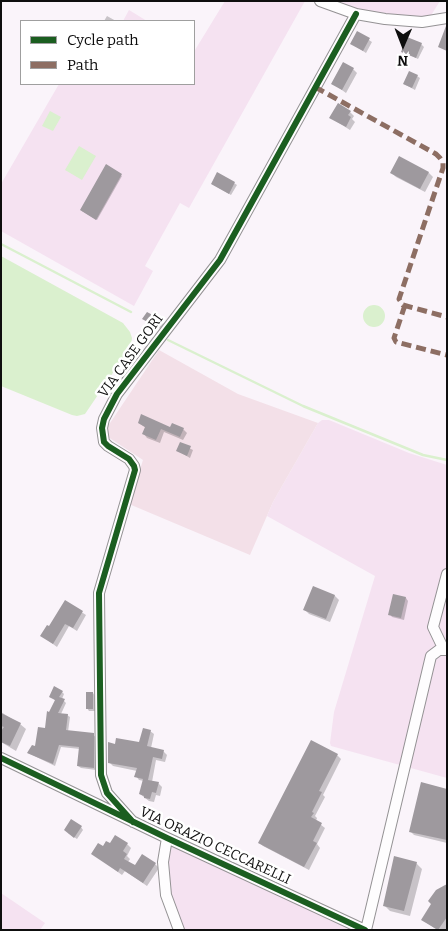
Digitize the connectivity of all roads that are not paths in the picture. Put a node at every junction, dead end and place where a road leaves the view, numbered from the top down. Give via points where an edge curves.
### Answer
1 (320, 1) edge
2 (356, 14) junction
3 (447, 18) edge
4 (447, 574) edge
5 (446, 650) edge
6 (1, 758) edge
7 (132, 822) junction
8 (167, 838) junction
9 (178, 930) edge
10 (365, 930) edge

1 - 2 street
2 - 3 street via 422,22
2 - 7 street, VIA CASE GORI via 220,260 117,394 104,419 104,442 129,459 135,470 99,593 101,775 107,793
4 - 5 street via 433,626
5 - 10 street via 435,651 430,656
6 - 7 street, VIA ORAZIO CECCARELLI
7 - 8 street, VIA ORAZIO CECCARELLI
8 - 9 street via 163,862 166,895
8 - 10 street, VIA ORAZIO CECCARELLI

